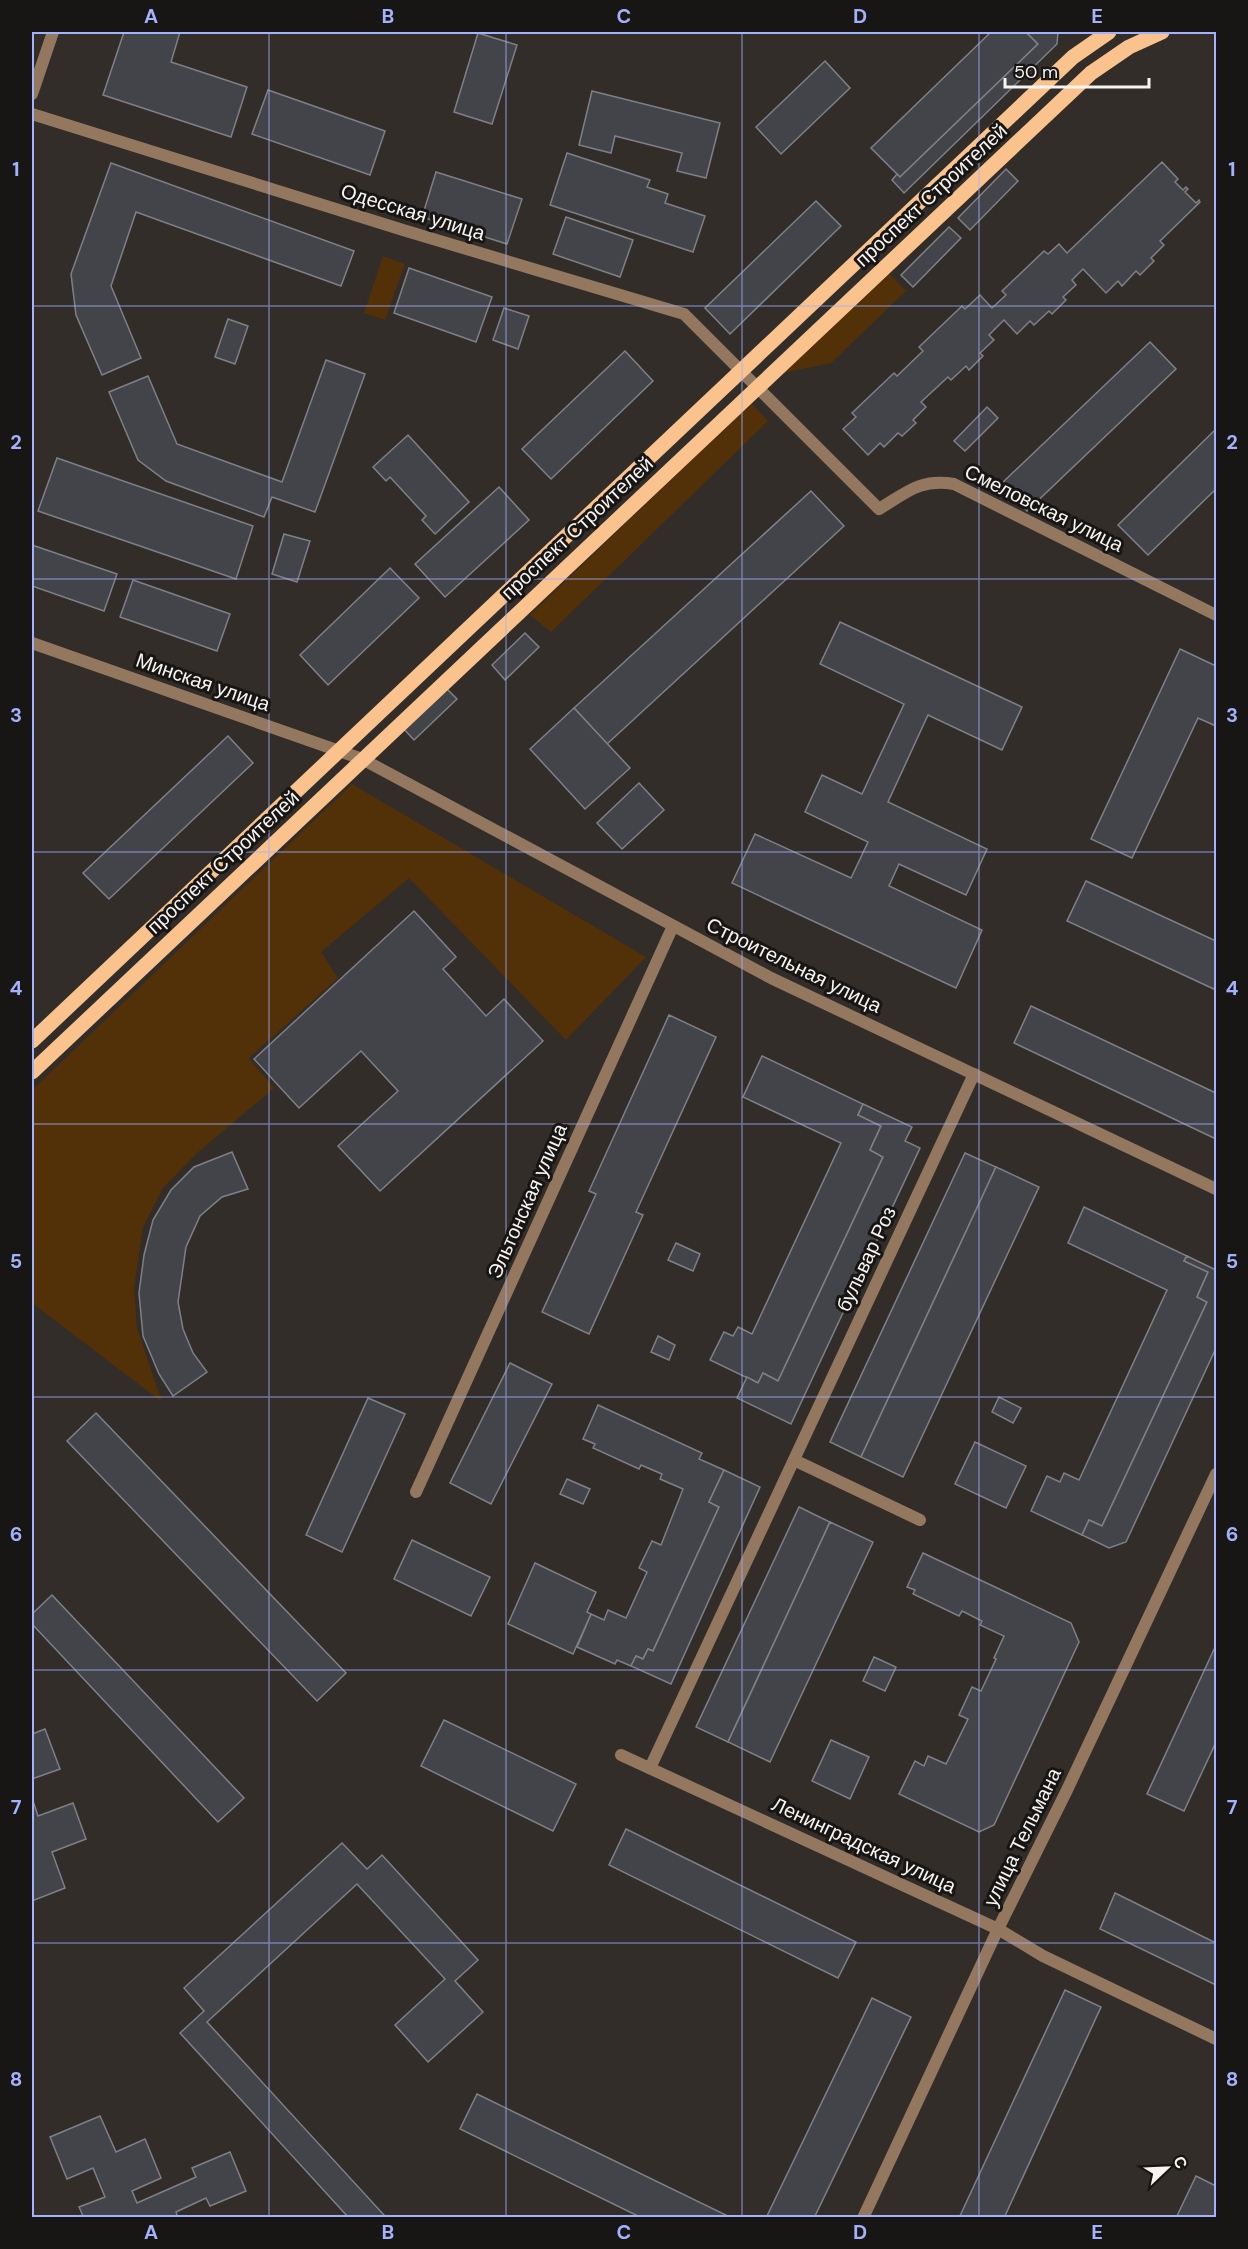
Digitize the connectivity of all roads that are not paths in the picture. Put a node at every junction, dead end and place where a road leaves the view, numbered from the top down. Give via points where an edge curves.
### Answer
1 (53, 32) edge
2 (1109, 32) edge
3 (1162, 32) edge
4 (32, 94) edge
5 (32, 114) edge
6 (741, 370) junction
7 (758, 387) junction
8 (1216, 615) edge
9 (32, 643) edge
10 (338, 750) junction
11 (362, 759) junction
12 (672, 926) junction
13 (32, 1041) edge
14 (32, 1072) edge
15 (974, 1074) junction
16 (1216, 1189) edge
17 (794, 1460) junction
18 (1216, 1474) edge
19 (416, 1491) dead end
20 (920, 1520) dead end
21 (621, 1755) dead end
22 (650, 1768) junction
23 (998, 1929) junction
24 (1216, 2039) edge
25 (863, 2217) edge

1 - 4 street
2 - 6 main road, проспект Строителей via 1073,57
3 - 7 main road, проспект Строителей via 1129,47 1091,73
5 - 6 street, Одесская улица via 684,314
6 - 7 street, Одесская улица
6 - 10 main road, проспект Строителей
7 - 8 street, Смеловская улица via 879,509 922,483 954,484
7 - 11 main road, проспект Строителей
9 - 10 street, Минская улица
10 - 11 street, Минская улица
10 - 13 main road, проспект Строителей
11 - 12 street, Строительная улица
11 - 14 main road, проспект Строителей
12 - 15 street, Строительная улица via 771,978
12 - 19 street, Эльтонская улица
15 - 16 street, Строительная улица
15 - 17 street, бульвар Роз
17 - 20 street
17 - 22 street, бульвар Роз
18 - 23 street, улица Тельмана
21 - 22 street, Ленинградская улица
22 - 23 street, Ленинградская улица
23 - 24 street, Ленинградская улица via 1043,1956
23 - 25 street, улица Тельмана

